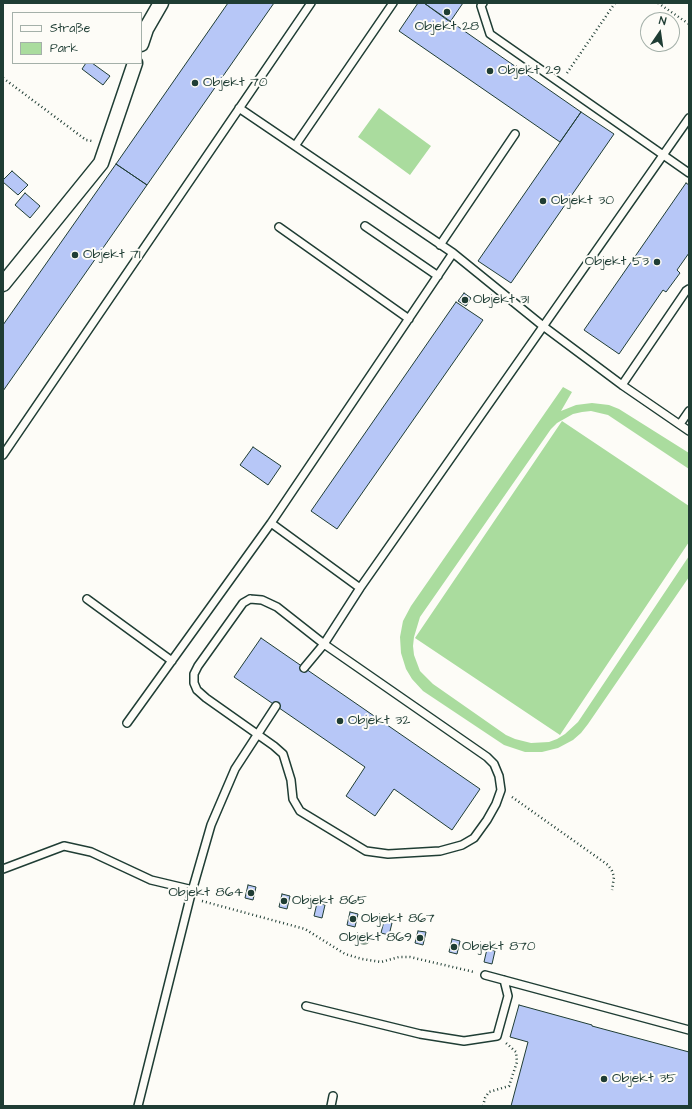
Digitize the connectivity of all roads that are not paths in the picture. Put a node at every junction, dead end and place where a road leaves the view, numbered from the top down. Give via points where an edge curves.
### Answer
1 (161, 3) edge
2 (311, 3) edge
3 (393, 3) edge
4 (483, 3) edge
5 (142, 41) edge
6 (135, 64) edge
7 (240, 108) junction
8 (689, 118) edge
9 (515, 134) dead end
10 (295, 146) junction
11 (664, 155) junction
12 (689, 173) edge
13 (365, 226) dead end
14 (279, 227) dead end
15 (440, 245) junction
16 (453, 254) junction
17 (438, 276) junction
18 (3, 284) edge
19 (689, 290) edge
20 (409, 318) junction
21 (544, 326) junction
22 (622, 385) junction
23 (689, 411) edge
24 (680, 424) junction
25 (689, 431) edge
26 (3, 455) edge
27 (271, 523) junction
28 (360, 588) junction
29 (87, 599) dead end
30 (324, 644) junction
31 (172, 661) junction
32 (304, 668) dead end
33 (276, 706) dead end
34 (127, 723) dead end
35 (258, 735) junction
36 (3, 869) edge
37 (193, 890) junction
38 (484, 975) road end
39 (504, 980) junction
40 (306, 1006) dead end
41 (689, 1030) edge
42 (333, 1096) dead end
43 (138, 1106) edge
44 (331, 1106) edge

1 - 5 street
2 - 7 lane
3 - 10 lane
4 - 11 lane via 481,6 490,34
6 - 18 street via 101,163
7 - 10 lane
7 - 26 lane
8 - 11 lane
9 - 15 lane
10 - 15 lane
11 - 12 lane
11 - 21 lane
13 - 17 lane
14 - 20 lane
15 - 16 lane
16 - 17 lane
16 - 21 lane
17 - 20 lane
19 - 22 lane
20 - 27 lane
21 - 22 lane
21 - 28 lane
22 - 24 lane
23 - 24 lane
24 - 25 lane
27 - 28 lane
27 - 31 lane
28 - 30 lane
29 - 31 lane
30 - 32 lane
30 - 35 lane via 277,607 262,600 250,599 234,616 198,666 194,674 194,683 197,690 206,698
30 - 35 lane via 494,764 501,790 496,804 474,838 462,845 440,851 388,854 366,851 300,811 293,799 291,780 283,754
31 - 34 lane
33 - 35 lane
35 - 37 lane via 235,769 211,825
36 - 37 lane via 64,846 91,852 151,880
37 - 43 lane
38 - 39 lane
39 - 40 lane via 508,996 497,1036 464,1041 420,1034
39 - 41 lane
42 - 44 lane

